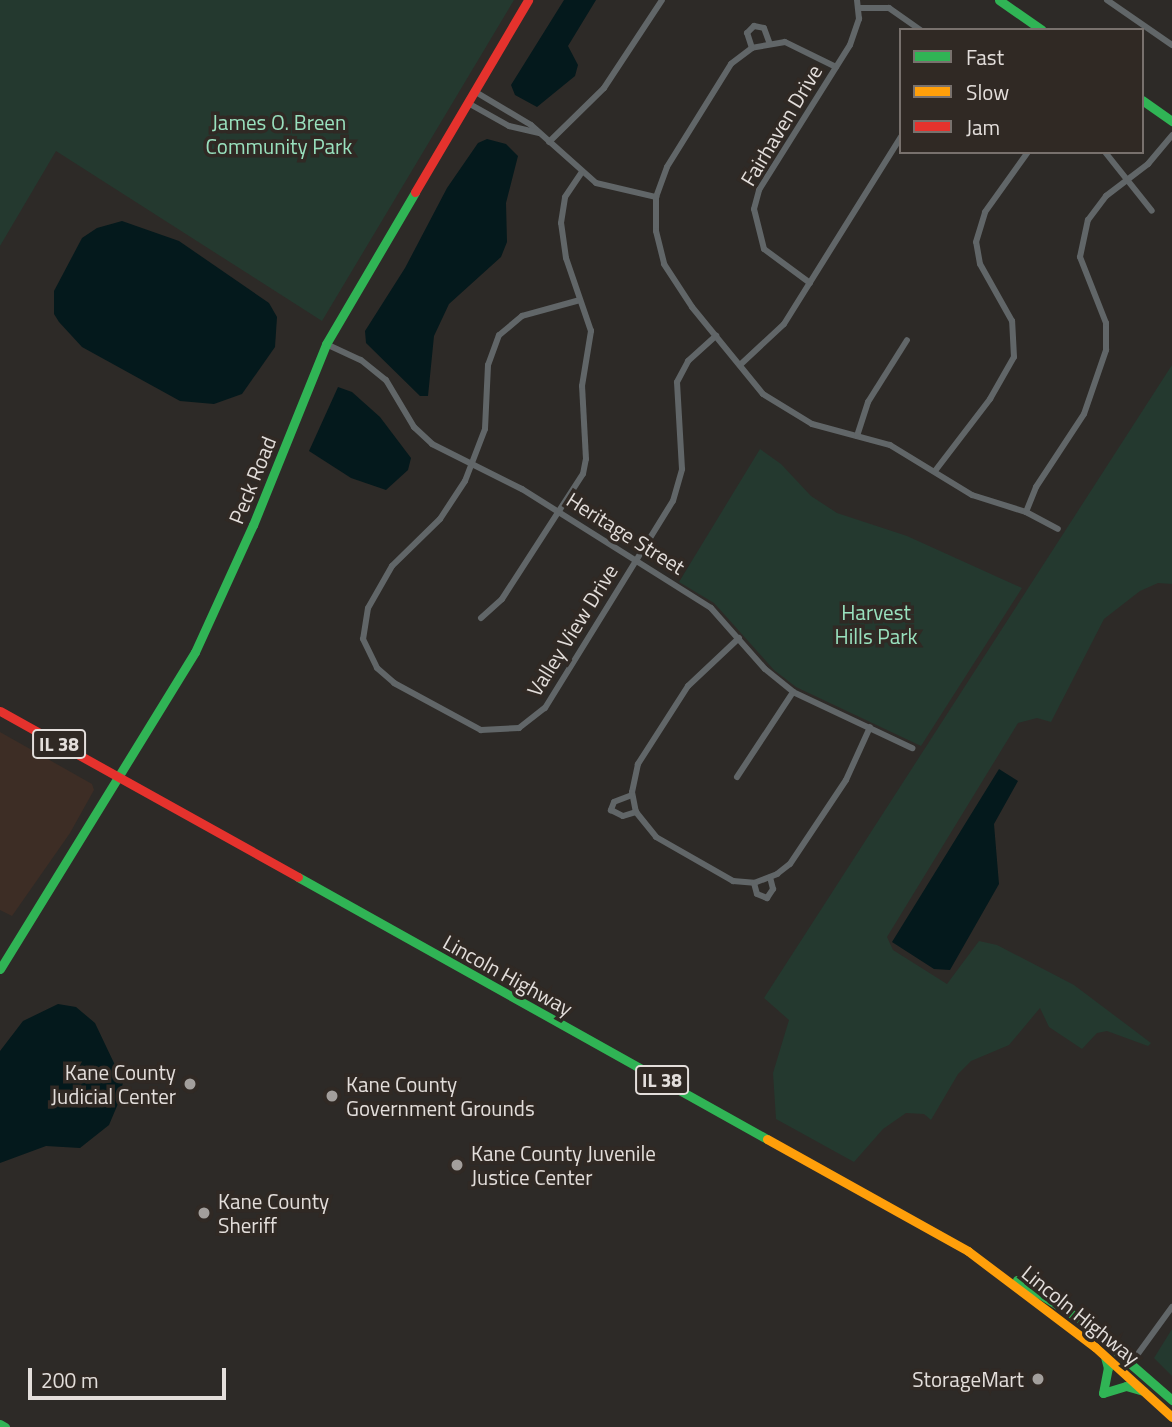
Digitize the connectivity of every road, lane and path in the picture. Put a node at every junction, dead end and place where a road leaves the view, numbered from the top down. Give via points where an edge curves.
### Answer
1 (528, 0) edge
2 (662, 0) edge
3 (857, 0) edge
4 (999, 0) edge
5 (1107, 0) edge
6 (860, 8) junction
7 (918, 28) edge
8 (1039, 28) edge
9 (769, 42) junction
10 (1172, 45) edge
11 (752, 48) junction
12 (836, 67) junction
13 (474, 91) junction
14 (1144, 101) edge
15 (468, 103) junction
16 (1172, 121) edge
17 (541, 133) junction
18 (1172, 135) edge
19 (899, 141) edge
20 (549, 142) junction
21 (1027, 154) edge
22 (1107, 154) edge
23 (581, 173) junction
24 (1126, 179) junction
25 (656, 197) junction
26 (1152, 211) dead end
27 (810, 283) junction
28 (579, 300) junction
29 (716, 336) junction
30 (906, 340) dead end
31 (326, 344) junction
32 (740, 365) junction
33 (857, 436) junction
34 (470, 464) junction
35 (935, 471) junction
36 (558, 511) junction
37 (1027, 512) junction
38 (1058, 529) dead end
39 (636, 560) junction
40 (481, 618) dead end
41 (739, 638) junction
42 (793, 692) junction
43 (0, 711) edge
44 (870, 727) junction
45 (912, 748) dead end
46 (737, 777) dead end
47 (118, 778) junction
48 (632, 795) junction
49 (636, 812) junction
50 (770, 877) junction
51 (754, 883) junction
52 (0, 969) edge
53 (998, 1270) junction
54 (1172, 1307) edge
55 (1104, 1354) junction
56 (1132, 1362) junction
57 (1151, 1395) junction
58 (1172, 1400) edge
59 (1172, 1417) edge
60 (0, 1424) edge
61 (5, 1427) edge

1 - 13 main road, Peck Road
2 - 20 street via 604,88
3 - 6 street
4 - 8 main road
5 - 10 street
6 - 7 street via 889,8
6 - 12 street, Fairhaven Drive via 857,30
9 - 11 street
9 - 11 street via 764,28 754,26 747,33
9 - 12 street via 804,47
11 - 25 street via 728,68 667,167
12 - 27 street, Fairhaven Drive via 759,190 754,209 764,250
13 - 15 main road, Peck Road
13 - 17 street
14 - 16 main road
15 - 17 street via 509,126
15 - 31 main road, Peck Road
17 - 20 street
18 - 24 street via 1148,164
19 - 27 street
20 - 23 street
21 - 35 street via 985,212 976,242 980,264 1012,321 1014,357 990,399
22 - 24 street
23 - 25 street via 610,190
23 - 28 street via 565,197 561,223
24 - 26 street
24 - 37 street via 1096,207 1080,245 1082,265 1106,323 1104,360 1084,414 1036,487
25 - 29 street via 656,231 664,264
27 - 32 street via 776,335
28 - 34 street, Valley View Drive via 522,316 499,335 489,360 485,429
28 - 36 street via 591,331 582,386 586,459 583,474
29 - 32 street
29 - 39 street, Valley View Drive via 692,356 678,376 674,399 680,484
30 - 33 street via 868,402
31 - 34 street, Heritage Street via 374,369 425,438
31 - 47 main road, Peck Road via 204,635
32 - 33 street via 763,394 798,417
33 - 35 street via 896,447
34 - 36 street, Heritage Street
34 - 39 street, Valley View Drive via 453,502 402,553 368,608 363,639 371,660 387,678 422,699 481,730 506,731 533,720 545,708
35 - 37 street via 972,495
36 - 39 street, Heritage Street
36 - 40 street via 502,599
37 - 38 street
39 - 41 street, Heritage Street via 711,608
41 - 42 street, Heritage Street via 770,674
41 - 48 street via 707,664 670,712 638,764
42 - 44 street, Heritage Street
42 - 46 street
43 - 47 main road, Lincoln Highway / IL 38
44 - 45 street, Heritage Street
44 - 50 street via 846,780 809,837 790,864
47 - 52 main road, Peck Road
47 - 53 main road, Lincoln Highway / IL 38
48 - 49 street
48 - 49 street via 614,802 611,810 623,816
49 - 51 street via 656,837 716,873
50 - 51 street
50 - 51 street via 773,889 767,898 757,894
53 - 55 main road, Lincoln Highway / IL 38
53 - 56 main road, Lincoln Highway / IL 38 via 1039,1290
54 - 56 street
55 - 57 main road, Lincoln Highway / IL 38
55 - 57 main road via 1108,1368 1103,1394 1126,1386
56 - 58 main road, Lincoln Highway / IL 38
57 - 59 main road, Lincoln Highway / IL 38
60 - 61 main road

